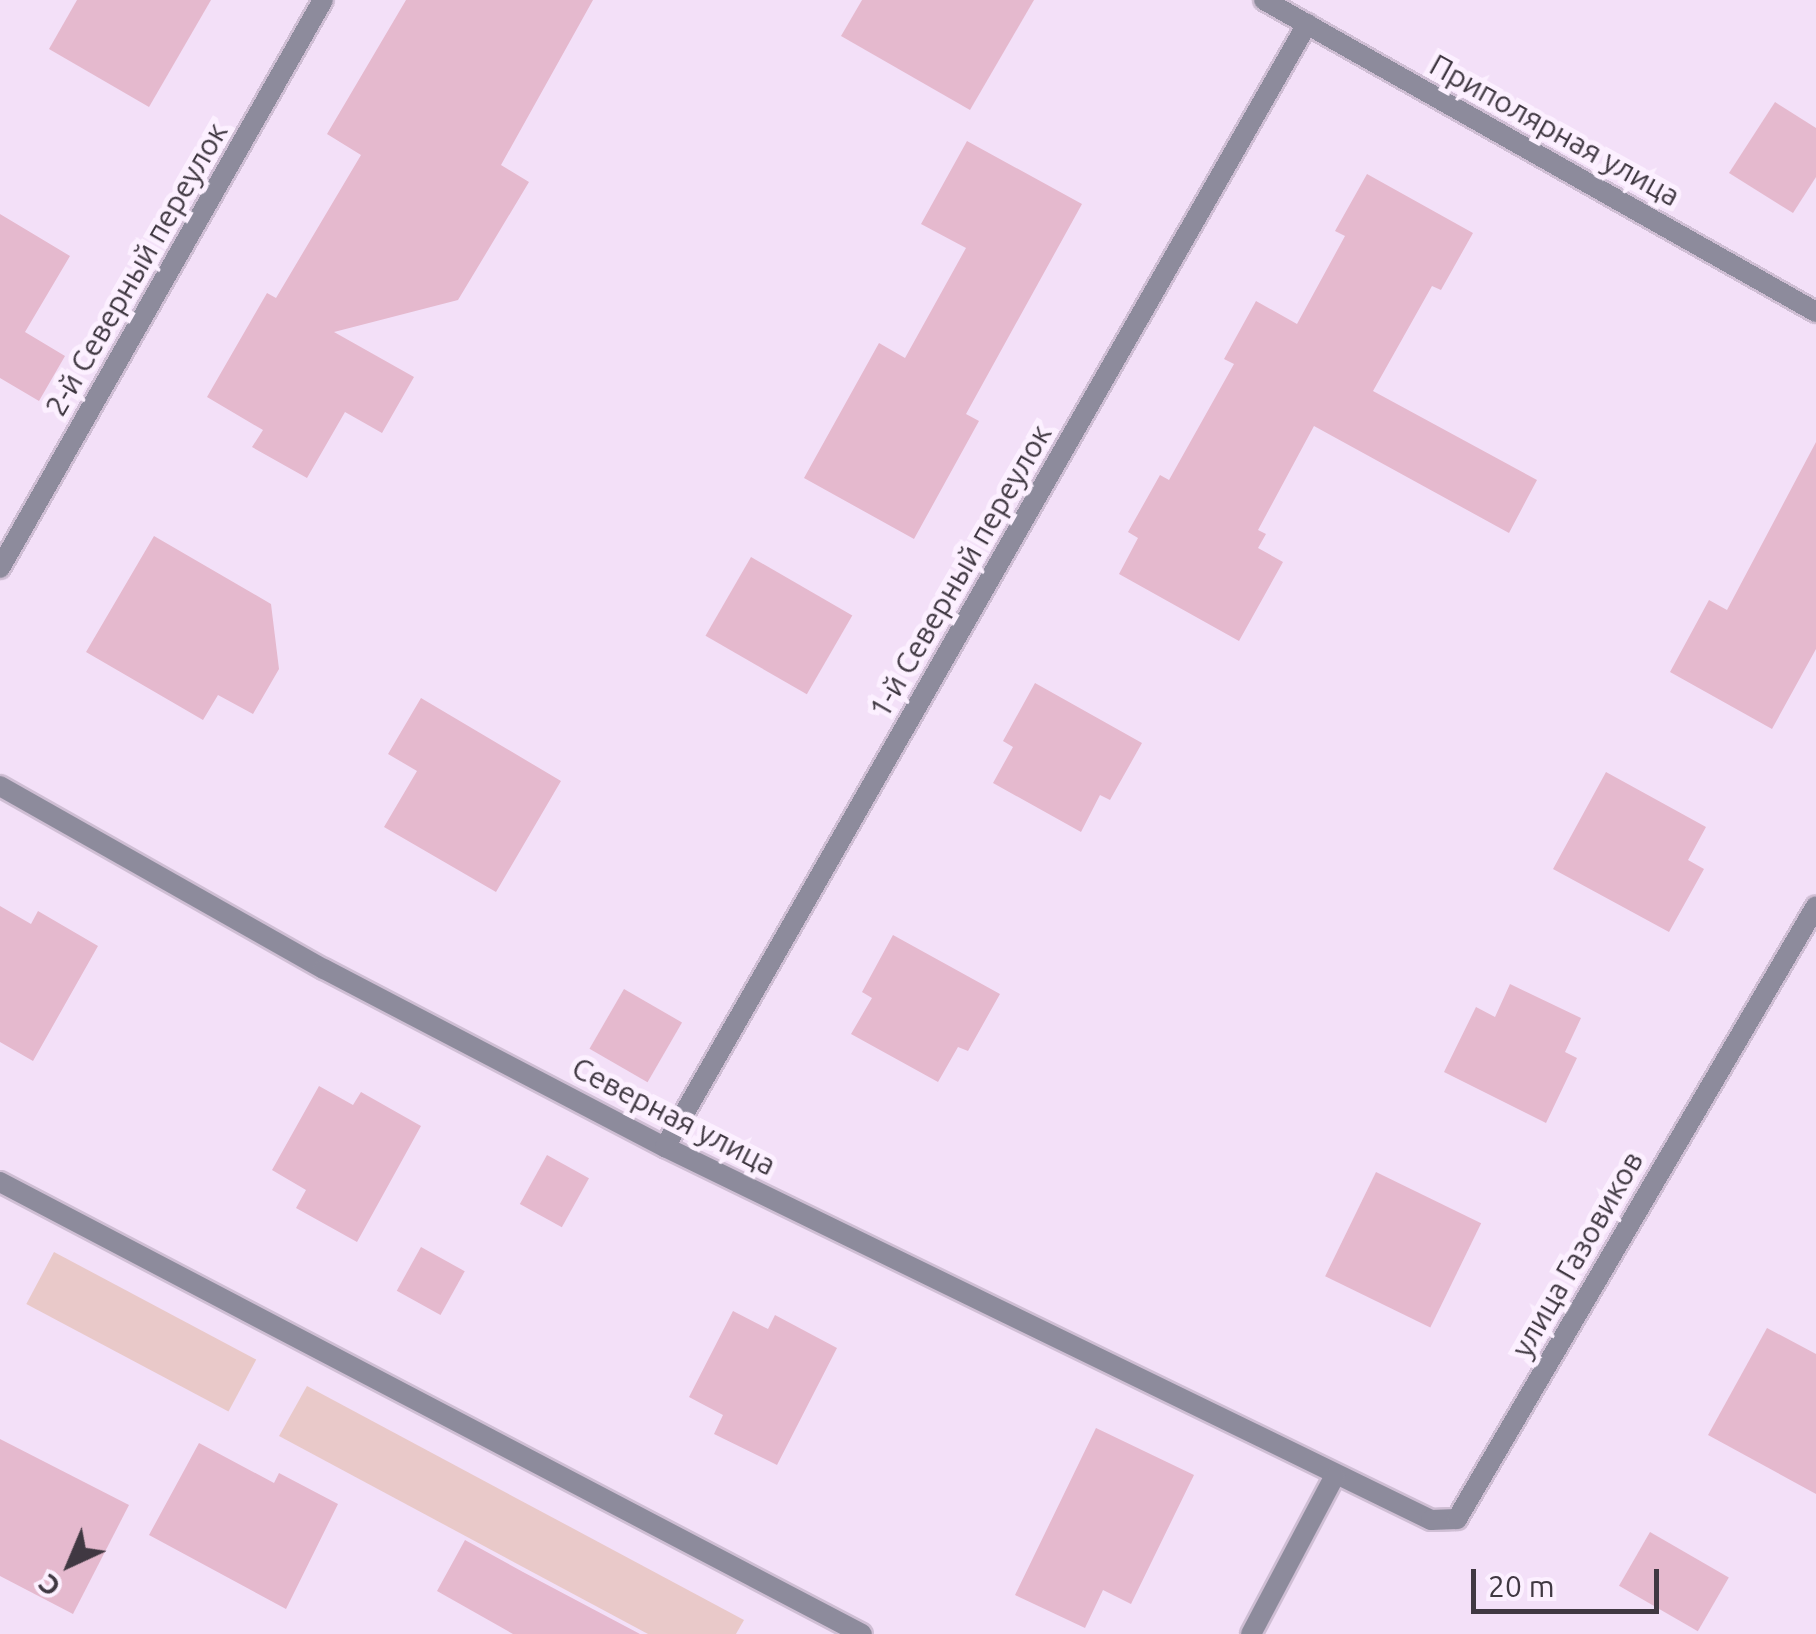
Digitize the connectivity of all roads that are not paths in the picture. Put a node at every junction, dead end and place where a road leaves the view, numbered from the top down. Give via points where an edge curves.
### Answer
1 (323, 0) edge
2 (1264, 0) edge
3 (1307, 24) junction
4 (1816, 312) edge
5 (0, 568) edge
6 (0, 786) edge
7 (1816, 906) edge
8 (665, 1147) junction
9 (0, 1182) edge
10 (1334, 1477) junction
11 (862, 1634) edge
12 (1251, 1634) edge

1 - 5 street, 2-й Северный переулок
2 - 3 street, Приполярная улица
3 - 4 street, Приполярная улица
3 - 8 street, 1-й Северный переулок
6 - 8 street, Северная улица via 324,968
7 - 10 street, улица Газовиков via 1456,1519 1431,1520
8 - 10 street, Северная улица
9 - 11 street
10 - 12 street

